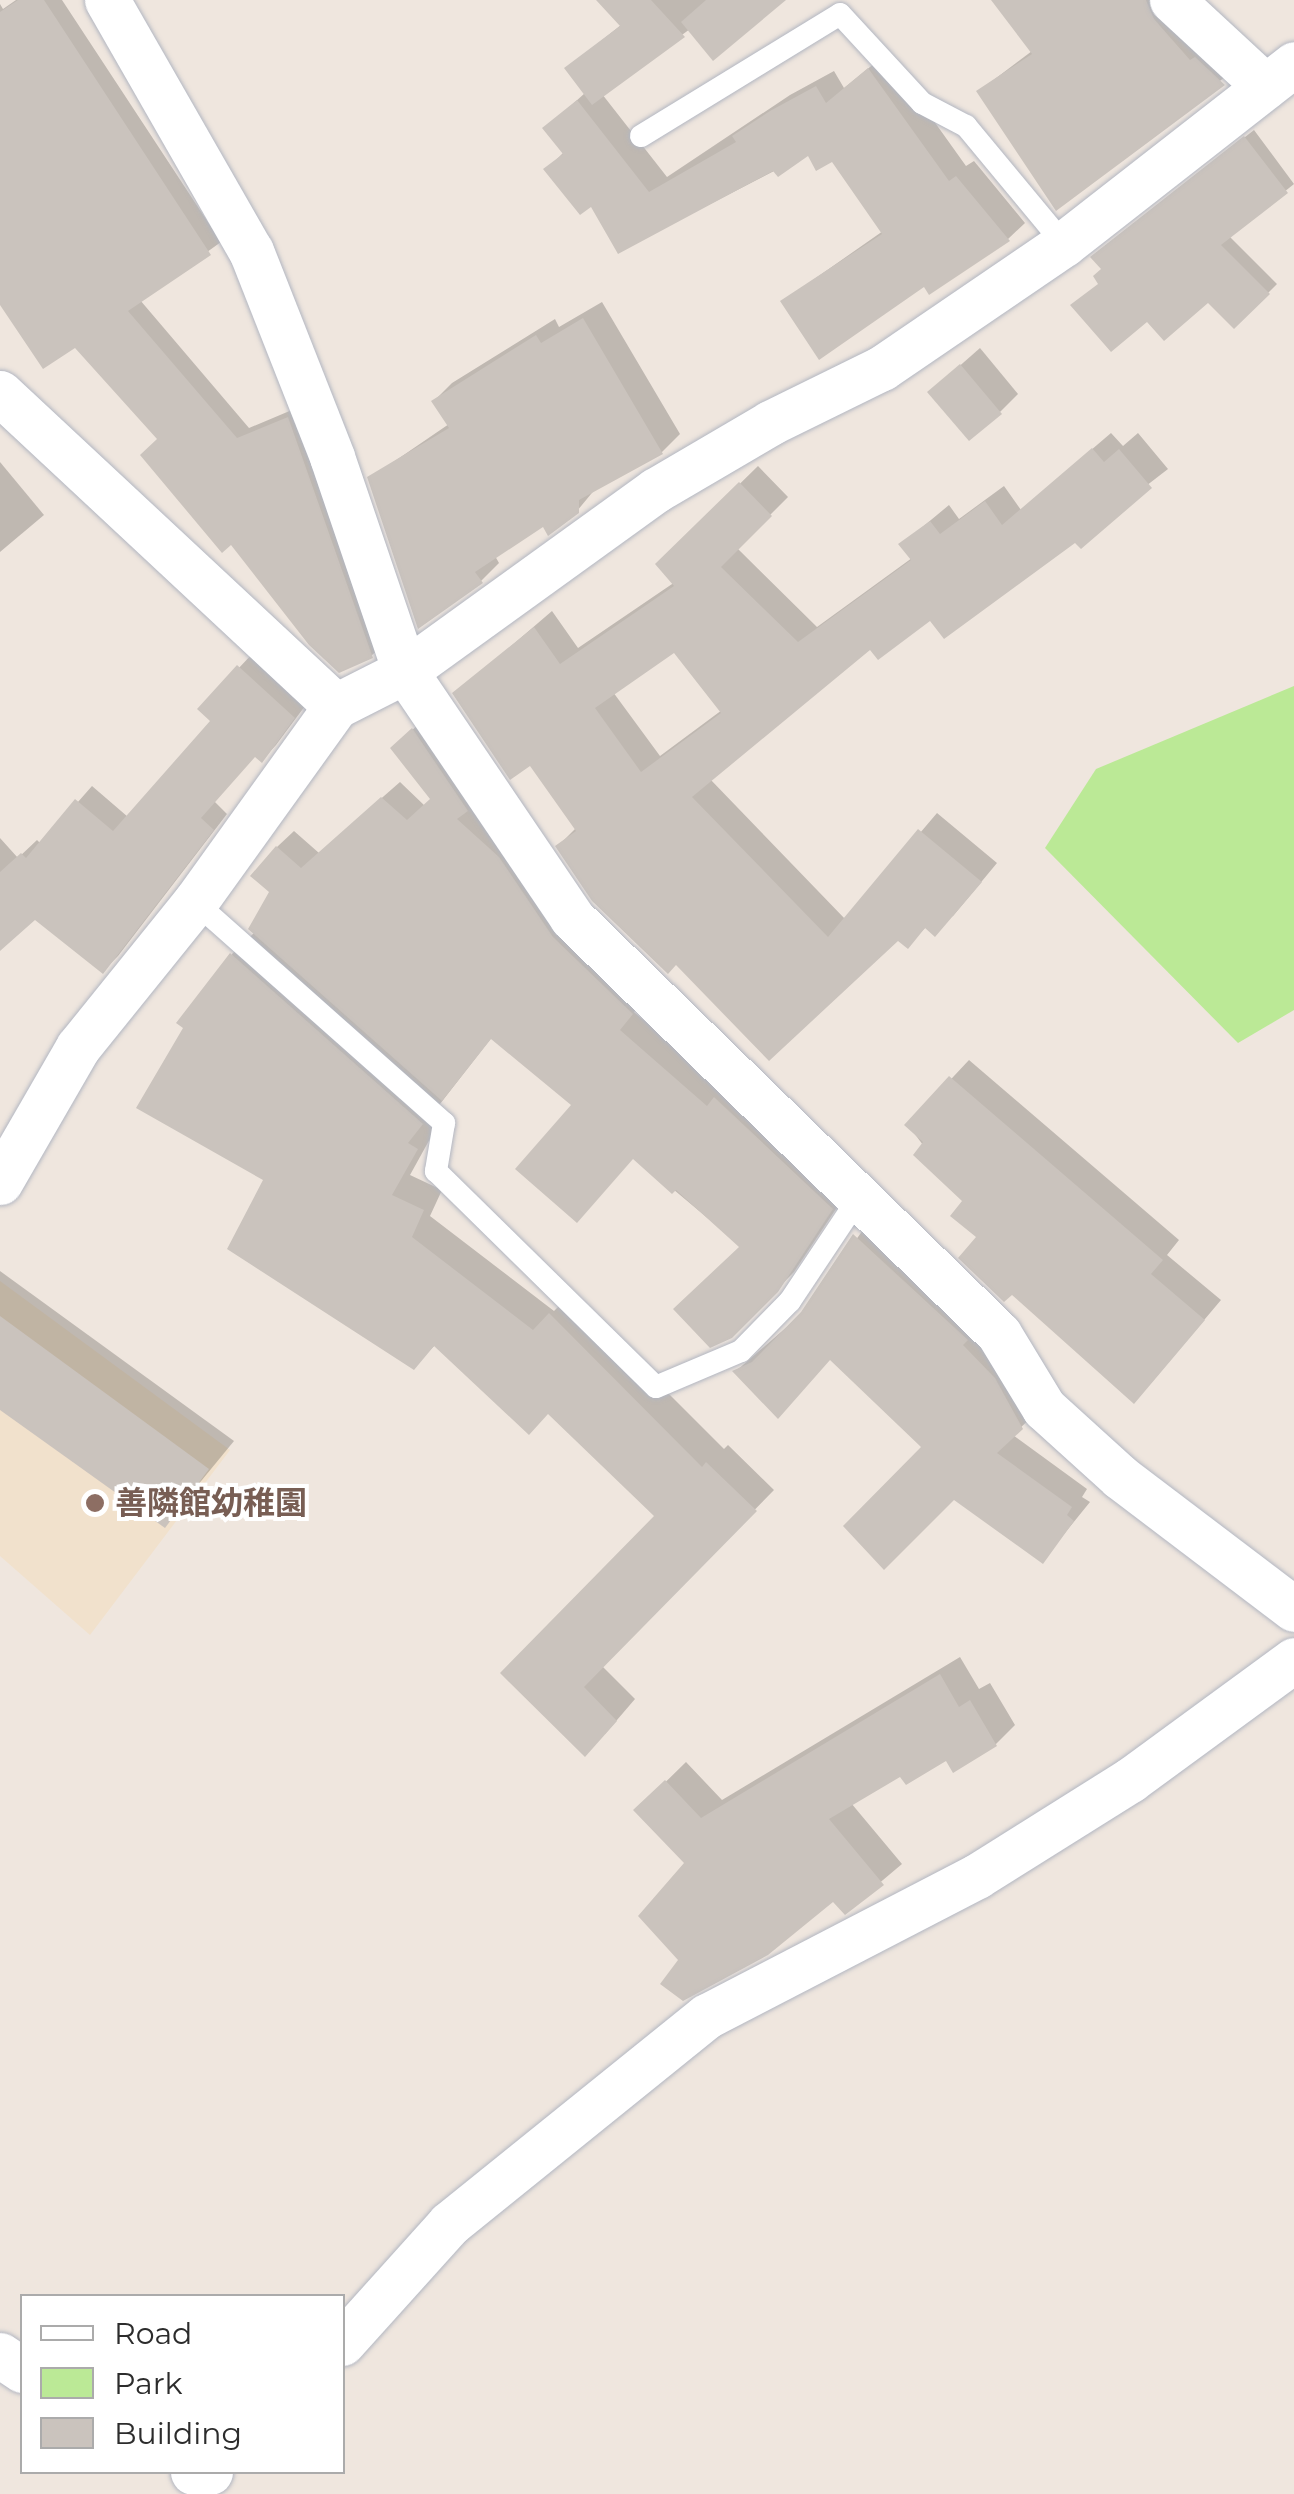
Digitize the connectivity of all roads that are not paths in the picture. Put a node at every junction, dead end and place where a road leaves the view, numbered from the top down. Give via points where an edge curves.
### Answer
1 (108, 0) edge
2 (1172, 0) edge
3 (1279, 75) edge
4 (642, 136) dead end
5 (1064, 244) junction
6 (0, 393) edge
7 (405, 671) junction
8 (336, 706) junction
9 (195, 902) junction
10 (0, 1182) edge
11 (858, 1199) junction
12 (1294, 1609) edge
13 (1294, 1660) edge
14 (345, 2340) edge

1 - 7 street via 251,251 332,457
2 - 3 street
3 - 5 street
4 - 5 lane via 840,14 922,103 966,126
5 - 7 street via 882,368 656,490
6 - 8 street
7 - 8 street
7 - 11 street via 572,918
8 - 9 street
9 - 10 street via 78,1048
9 - 11 lane via 444,1123 436,1170 656,1387 741,1351 790,1300
11 - 12 street via 998,1334 1044,1408 1120,1477
13 - 14 street via 1130,1780 977,1876 707,2016 449,2224

